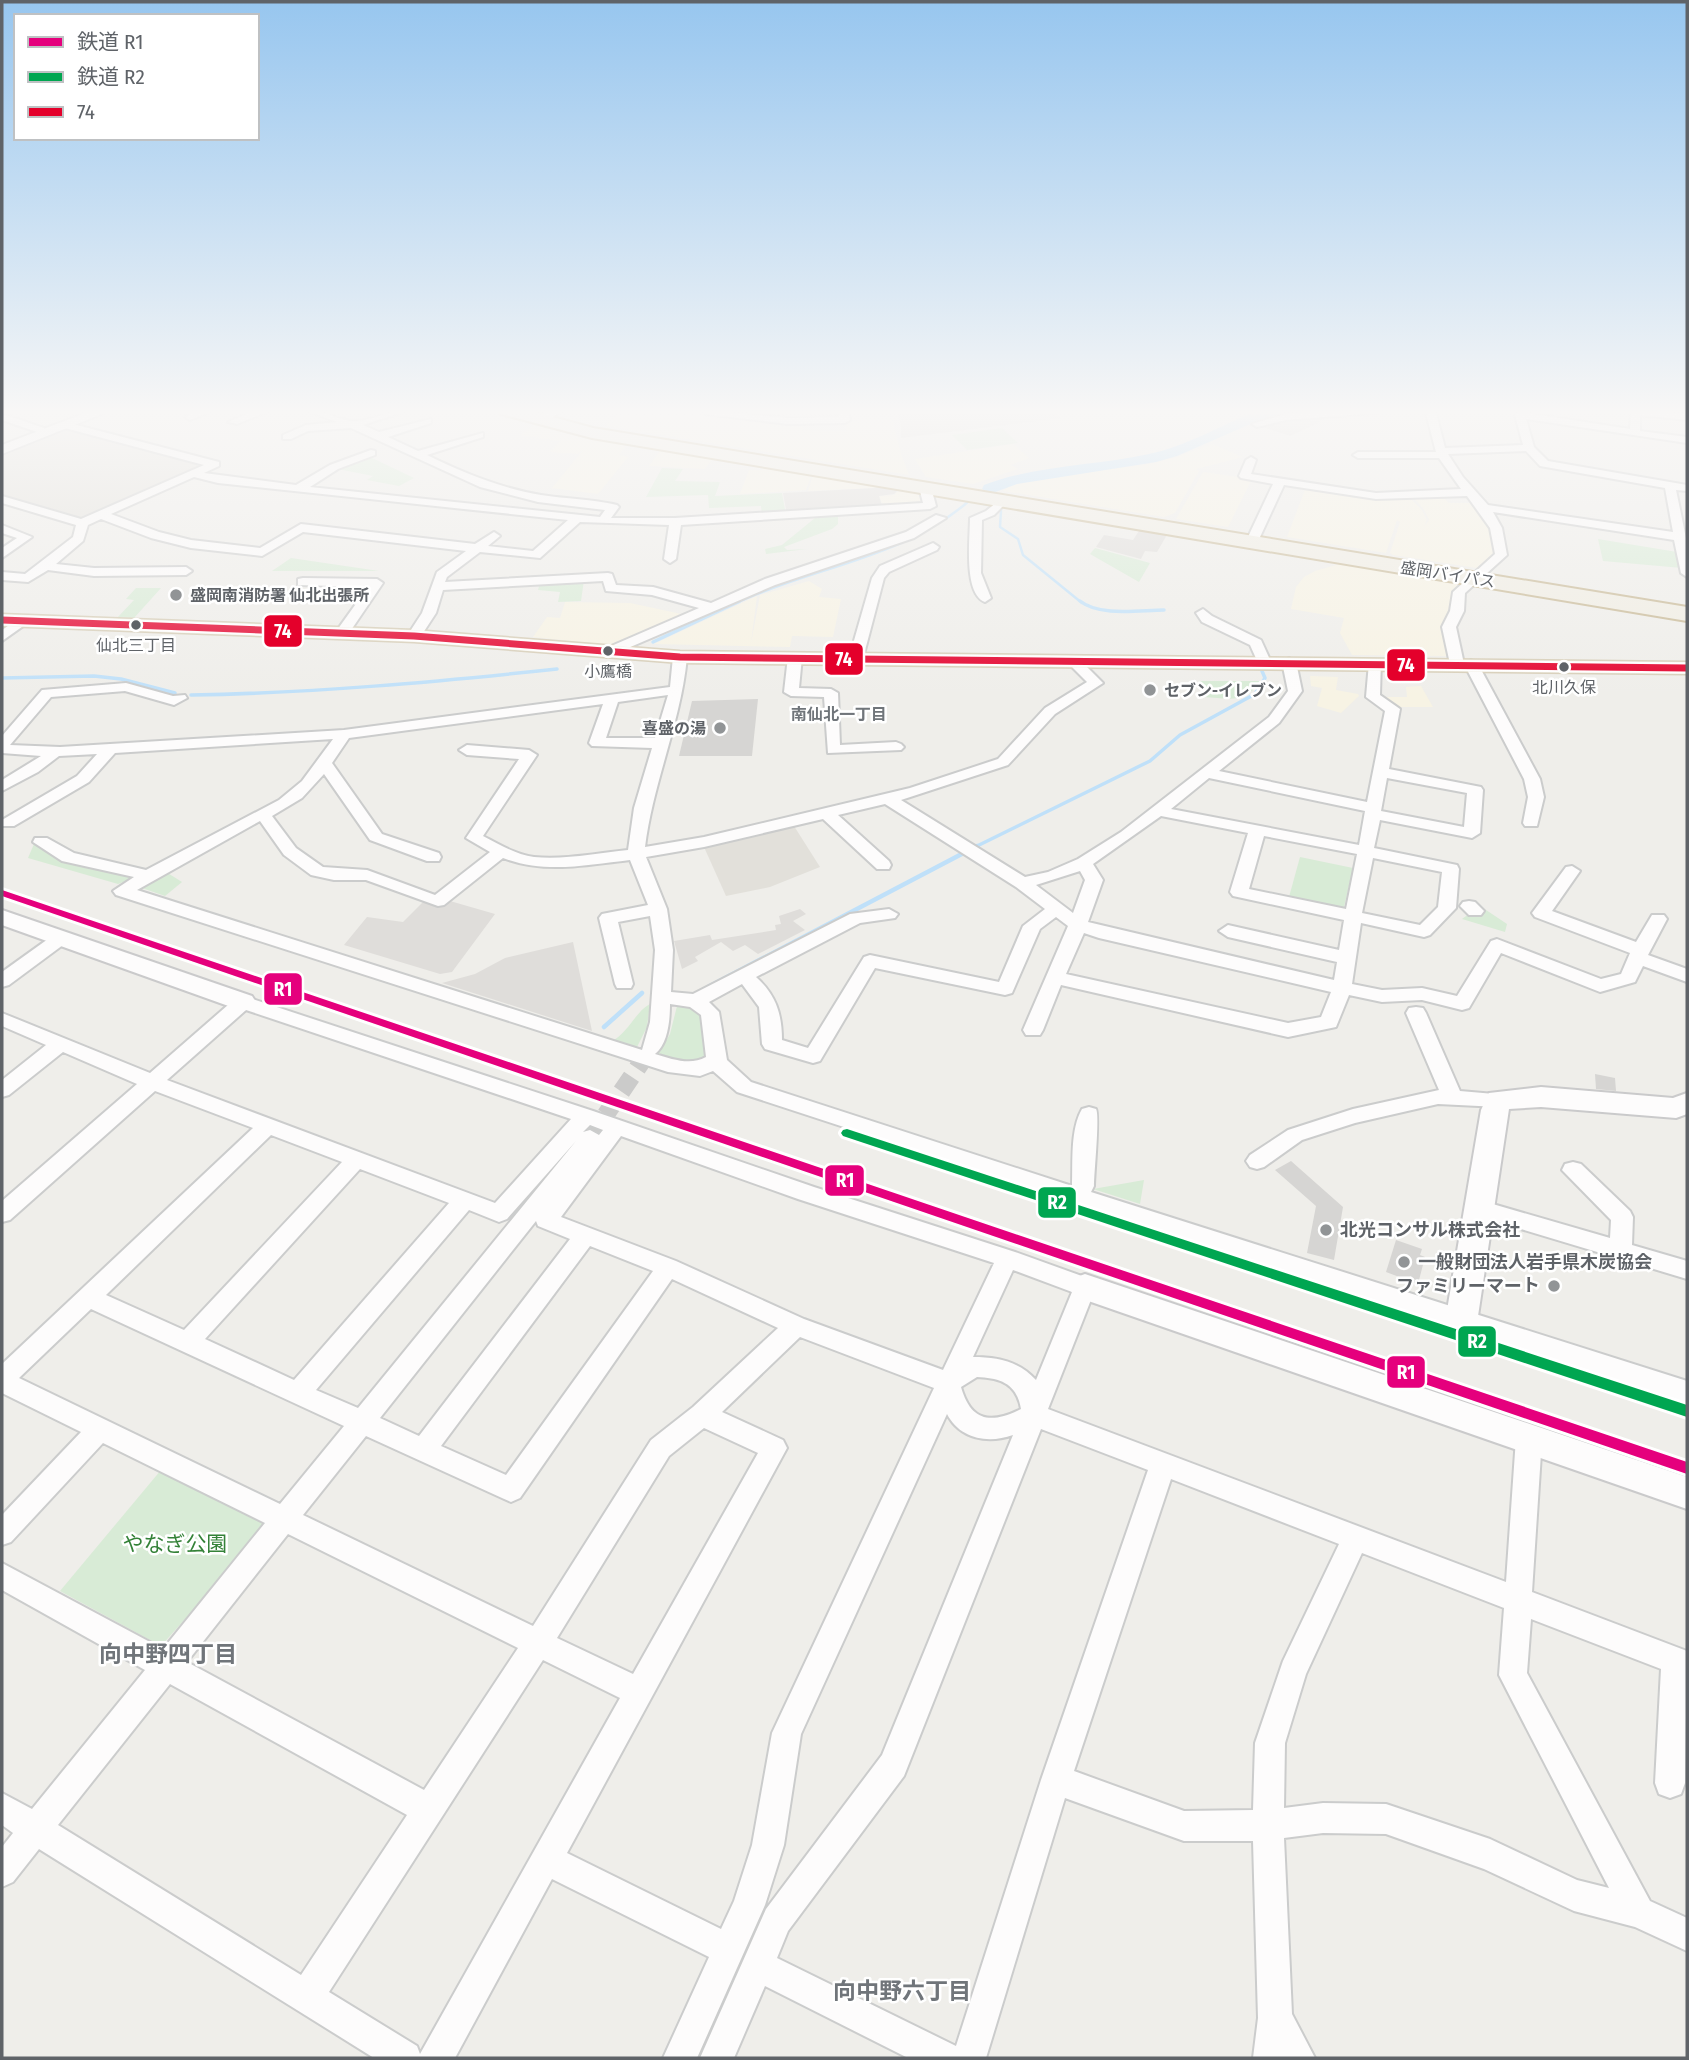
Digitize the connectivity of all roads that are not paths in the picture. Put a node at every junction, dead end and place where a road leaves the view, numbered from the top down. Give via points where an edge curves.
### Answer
1 (24, 506) edge
2 (122, 506) edge
3 (463, 506) edge
4 (605, 506) edge
5 (928, 506) edge
6 (997, 506) edge
7 (1033, 506) edge
8 (1067, 506) edge
9 (1268, 506) edge
10 (1674, 506) edge
11 (1487, 508) joint
12 (102, 515) junction
13 (577, 518) junction
14 (940, 518) dead end
15 (603, 521) junction
16 (675, 522) junction
17 (82, 523) junction
18 (2, 528) edge
19 (494, 536) dead end
20 (1254, 537) junction
21 (1683, 540) edge
22 (933, 547) dead end
23 (475, 550) junction
24 (2, 554) edge
25 (670, 559) dead end
26 (46, 566) junction
27 (186, 571) dead end
28 (1687, 573) edge
29 (2, 576) edge
30 (1474, 578) junction
31 (303, 582) dead end
32 (439, 586) junction
33 (985, 598) dead end
34 (710, 607) junction
35 (1687, 611) edge
36 (1203, 613) dead end
37 (12, 620) edge
38 (342, 633) junction
39 (414, 636) junction
40 (2, 637) edge
41 (607, 653) junction
42 (680, 657) junction
43 (795, 657) junction
44 (856, 658) junction
45 (1073, 661) junction
46 (1264, 662) junction
47 (1289, 662) junction
48 (1376, 663) junction
49 (1461, 663) junction
50 (1687, 668) edge
51 (677, 690) junction
52 (180, 698) dead end
53 (611, 701) junction
54 (344, 734) junction
55 (660, 744) junction
56 (2, 747) edge
57 (896, 747) dead end
58 (110, 749) junction
59 (467, 750) dead end
60 (55, 752) junction
61 (325, 764) junction
62 (1381, 772) junction
63 (1206, 773) junction
64 (2, 786) edge
65 (887, 798) junction
66 (1158, 811) junction
67 (1373, 811) junction
68 (826, 813) junction
69 (263, 814) junction
70 (1531, 823) dead end
71 (10, 825) edge
72 (1257, 830) junction
73 (41, 842) dead end
74 (502, 850) junction
75 (1366, 851) junction
76 (636, 854) junction
77 (433, 858) dead end
78 (1084, 863) junction
79 (883, 865) dead end
80 (1572, 871) dead end
81 (149, 876) junction
82 (1022, 883) junction
83 (658, 909) junction
84 (1055, 910) junction
85 (888, 915) dead end
86 (1353, 916) junction
87 (2, 917) edge
88 (1658, 919) dead end
89 (1078, 925) junction
90 (1228, 931) dead end
91 (61, 937) junction
92 (1639, 954) junction
93 (1346, 958) junction
94 (1687, 976) edge
95 (745, 977) junction
96 (1056, 978) junction
97 (2, 981) edge
98 (624, 984) dead end
99 (1342, 988) junction
100 (662, 997) junction
101 (695, 1001) junction
102 (243, 1002) junction
103 (1416, 1013) dead end
104 (2, 1019) edge
105 (1033, 1030) dead end
106 (60, 1044) junction
107 (651, 1048) tunnel mouth
108 (715, 1061) junction
109 (152, 1082) junction
110 (2, 1090) edge
111 (1453, 1098) junction
112 (1499, 1100) junction
113 (1683, 1107) edge
114 (1089, 1114) dead end
115 (268, 1126) junction
116 (588, 1127) junction
117 (617, 1127) junction
118 (356, 1159) junction
119 (1257, 1161) dead end
120 (1573, 1170) dead end
121 (1083, 1186) dead end
122 (466, 1200) junction
123 (1479, 1208) junction
124 (2, 1214) edge
125 (585, 1236) junction
126 (1620, 1250) junction
127 (1007, 1258) junction
128 (668, 1267) junction
129 (1687, 1270) edge
130 (1085, 1287) junction
131 (88, 1297) junction
132 (1462, 1316) junction
133 (796, 1326) junction
134 (187, 1343) junction
135 (2, 1380) edge
136 (948, 1383) junction
137 (1687, 1392) edge
138 (298, 1393) junction
139 (702, 1415) junction
140 (1034, 1415) junction
141 (361, 1422) junction
142 (100, 1429) junction
143 (1529, 1438) junction
144 (424, 1449) junction
145 (1164, 1465) junction
146 (1687, 1493) edge
147 (284, 1519) junction
148 (2, 1533) edge
149 (1355, 1539) junction
150 (2, 1576) edge
151 (1518, 1601) junction
152 (538, 1643) junction
153 (1682, 1663) edge
154 (165, 1667) junction
155 (638, 1692) junction
156 (1056, 1780) junction
157 (1670, 1783) dead end
158 (2, 1808) edge
159 (427, 1809) junction
160 (1268, 1825) junction
161 (36, 1829) junction
162 (547, 1859) junction
163 (2, 1871) edge
164 (1639, 1912) junction
165 (1687, 1935) edge
166 (743, 1957) junction
167 (306, 1997) junction
168 (1275, 2018) junction
169 (405, 2058) edge
170 (436, 2058) edge
171 (680, 2058) edge
172 (717, 2058) edge
173 (943, 2058) edge
174 (969, 2058) edge
175 (1270, 2058) edge
176 (1298, 2058) edge

1 - 17 street
2 - 12 street
3 - 13 street
4 - 15 street via 613,507
5 - 16 street
6 - 33 street via 976,518 975,573
7 - 30 highway, 盛岡バイパス
8 - 20 highway, 盛岡バイパス
9 - 20 street
10 - 21 street
11 - 21 street
11 - 30 street via 1502,540 1501,555
12 - 17 street
12 - 23 street via 191,544 262,552 301,528
13 - 15 street
13 - 23 street via 536,555
14 - 34 street via 910,535
15 - 16 street
16 - 25 street
17 - 26 street via 79,538
18 - 24 street via 26,537
19 - 23 street
20 - 30 highway, 盛岡バイパス
21 - 28 street
22 - 44 street via 884,569
23 - 32 street via 441,575
26 - 27 street via 94,572
26 - 29 street via 29,578
30 - 35 highway, 盛岡バイパス
30 - 49 street via 1459,592 1449,627
31 - 38 street via 377,583
32 - 34 street via 608,577 611,588 653,591
32 - 39 street
34 - 41 street
36 - 46 street via 1256,643
37 - 38 main road
37 - 40 street
38 - 39 main road
39 - 41 main road
41 - 42 main road
42 - 43 main road
42 - 51 street
43 - 44 main road
43 - 57 street via 791,692 831,693 833,750
44 - 45 main road
45 - 46 main road
45 - 65 street via 1096,683 1050,711 1003,762
46 - 47 main road
47 - 48 main road
47 - 63 street via 1295,691 1274,720
48 - 49 main road
48 - 62 street via 1373,697 1393,709
49 - 50 main road
49 - 70 street via 1532,779 1536,797
51 - 53 street
51 - 55 street
52 - 56 street via 174,701 126,687 47,693
53 - 54 street
53 - 55 street via 597,743
54 - 58 street
54 - 61 street
55 - 76 street via 642,808
56 - 60 street
58 - 60 street
58 - 71 street via 83,779
59 - 74 street via 529,755 474,838
60 - 64 street
61 - 69 street via 318,776
61 - 77 street via 376,837
62 - 67 street
62 - 67 street via 1475,790 1472,833
63 - 66 street
63 - 67 street
65 - 68 street
65 - 82 street
66 - 72 street
66 - 78 street
67 - 75 street
68 - 76 street
68 - 79 street
69 - 74 street via 298,861 313,871 366,874 438,901
69 - 81 street
72 - 75 street
72 - 86 street via 1239,892
73 - 81 street via 68,857
74 - 76 street via 533,862
75 - 86 street
75 - 86 street via 1451,869 1447,908 1424,931
76 - 83 street
78 - 82 street
78 - 89 street via 1094,880
80 - 92 street via 1541,913
81 - 108 street via 122,891 675,1067 700,1069
82 - 84 street
83 - 98 street via 608,918
83 - 100 street via 664,950
84 - 89 street
84 - 95 street via 1032,926 1005,989 870,961 813,1056 772,1044 773,1016 763,992
85 - 95 street via 856,918
86 - 93 street
87 - 91 street
88 - 92 street
89 - 96 street
89 - 99 street
90 - 93 street
91 - 97 street
91 - 102 street
92 - 94 street
92 - 99 street via 1628,978 1600,986 1497,945 1462,1004 1422,994 1382,996
93 - 99 street
95 - 101 street
96 - 99 street via 1289,1030 1329,1023
96 - 105 street
100 - 101 street
100 - 107 street
101 - 108 street via 710,1012
102 - 109 street
102 - 116 street
103 - 111 street
104 - 106 street
106 - 109 street
106 - 110 street
108 - 132 street via 744,1087
109 - 115 street
109 - 124 street
111 - 112 street
111 - 119 street via 1438,1097 1353,1116 1296,1135
112 - 113 street via 1541,1097
112 - 123 street
114 - 121 street
115 - 118 street
115 - 131 street
116 - 117 street
116 - 122 street via 499,1213
116 - 141 street
117 - 125 street via 547,1220
117 - 127 street
118 - 122 street
118 - 134 street
120 - 126 street via 1622,1217
122 - 138 street
123 - 126 street
123 - 132 street
125 - 128 street
125 - 144 street
126 - 129 street
127 - 130 street
127 - 136 street
128 - 133 street
128 - 144 street via 511,1490
130 - 140 street
130 - 143 street
131 - 134 street
131 - 135 street
132 - 137 street
133 - 136 street
133 - 139 street
134 - 138 street
135 - 142 street
136 - 140 street via 957,1412 981,1430 1012,1427
136 - 140 street via 974,1367 998,1368 1018,1377 1030,1391
136 - 166 street via 787,1733 768,1845 749,1905
138 - 141 street
139 - 152 street via 660,1448
139 - 155 street via 774,1448
140 - 145 street
140 - 166 street via 893,1765 777,1920
141 - 144 street
141 - 147 street
142 - 147 street
142 - 148 street
143 - 146 street
143 - 151 street
145 - 149 street
145 - 156 street
147 - 152 street
147 - 154 street
149 - 151 street
149 - 160 street via 1293,1671 1270,1742
150 - 154 street
151 - 153 street
151 - 164 street via 1513,1675
152 - 155 street
152 - 159 street
153 - 157 street
154 - 159 street
154 - 161 street
155 - 162 street
156 - 160 street via 1185,1826
156 - 174 street
158 - 161 street
159 - 167 street
160 - 164 street via 1323,1818 1385,1819 1490,1855 1574,1895
160 - 168 street
161 - 163 street
161 - 167 street
162 - 166 street
162 - 170 street
164 - 165 street
166 - 171 street
166 - 172 street
166 - 173 street
167 - 169 street
168 - 175 street
168 - 176 street

